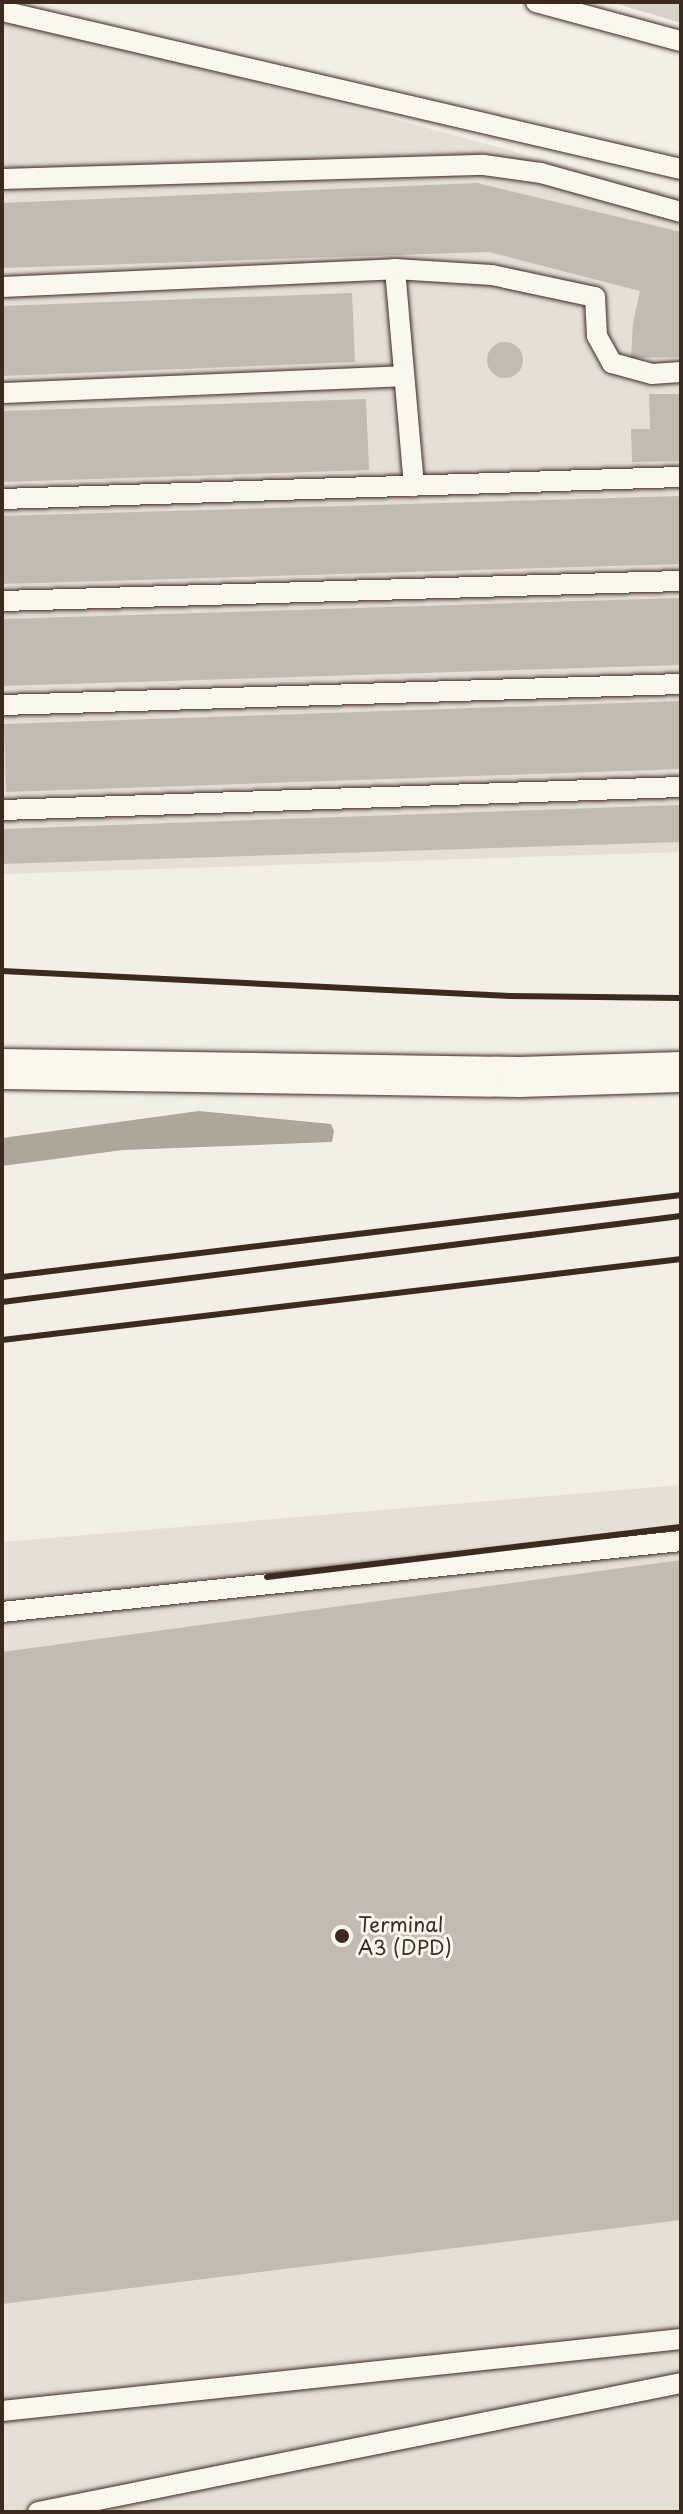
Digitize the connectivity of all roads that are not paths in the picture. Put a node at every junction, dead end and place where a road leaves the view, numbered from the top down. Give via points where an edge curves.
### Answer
1 (536, 2) edge
2 (2, 11) edge
3 (681, 41) edge
4 (681, 169) edge
5 (2, 179) edge
6 (681, 212) edge
7 (395, 269) junction
8 (2, 287) edge
9 (681, 372) edge
10 (404, 376) junction
11 (2, 393) edge
12 (681, 477) edge
13 (414, 486) junction
14 (2, 499) edge
15 (681, 581) edge
16 (2, 601) edge
17 (681, 684) edge
18 (2, 705) edge
19 (681, 787) edge
20 (2, 810) edge
21 (2, 1069) edge
22 (681, 1072) edge
23 (681, 1541) edge
24 (2, 1612) edge
25 (681, 2339) edge
26 (681, 2383) edge
27 (2, 2411) edge
28 (38, 2512) edge

1 - 3 lane
2 - 4 lane
5 - 6 lane via 484,165 541,173
7 - 8 lane
7 - 9 lane via 492,275 595,297 597,336 612,363 652,374
7 - 10 lane
10 - 11 lane
10 - 13 lane
12 - 13 lane
13 - 14 lane
15 - 16 lane
17 - 18 lane
19 - 20 lane
21 - 22 street via 519,1077
23 - 24 lane
25 - 27 lane
26 - 28 lane

